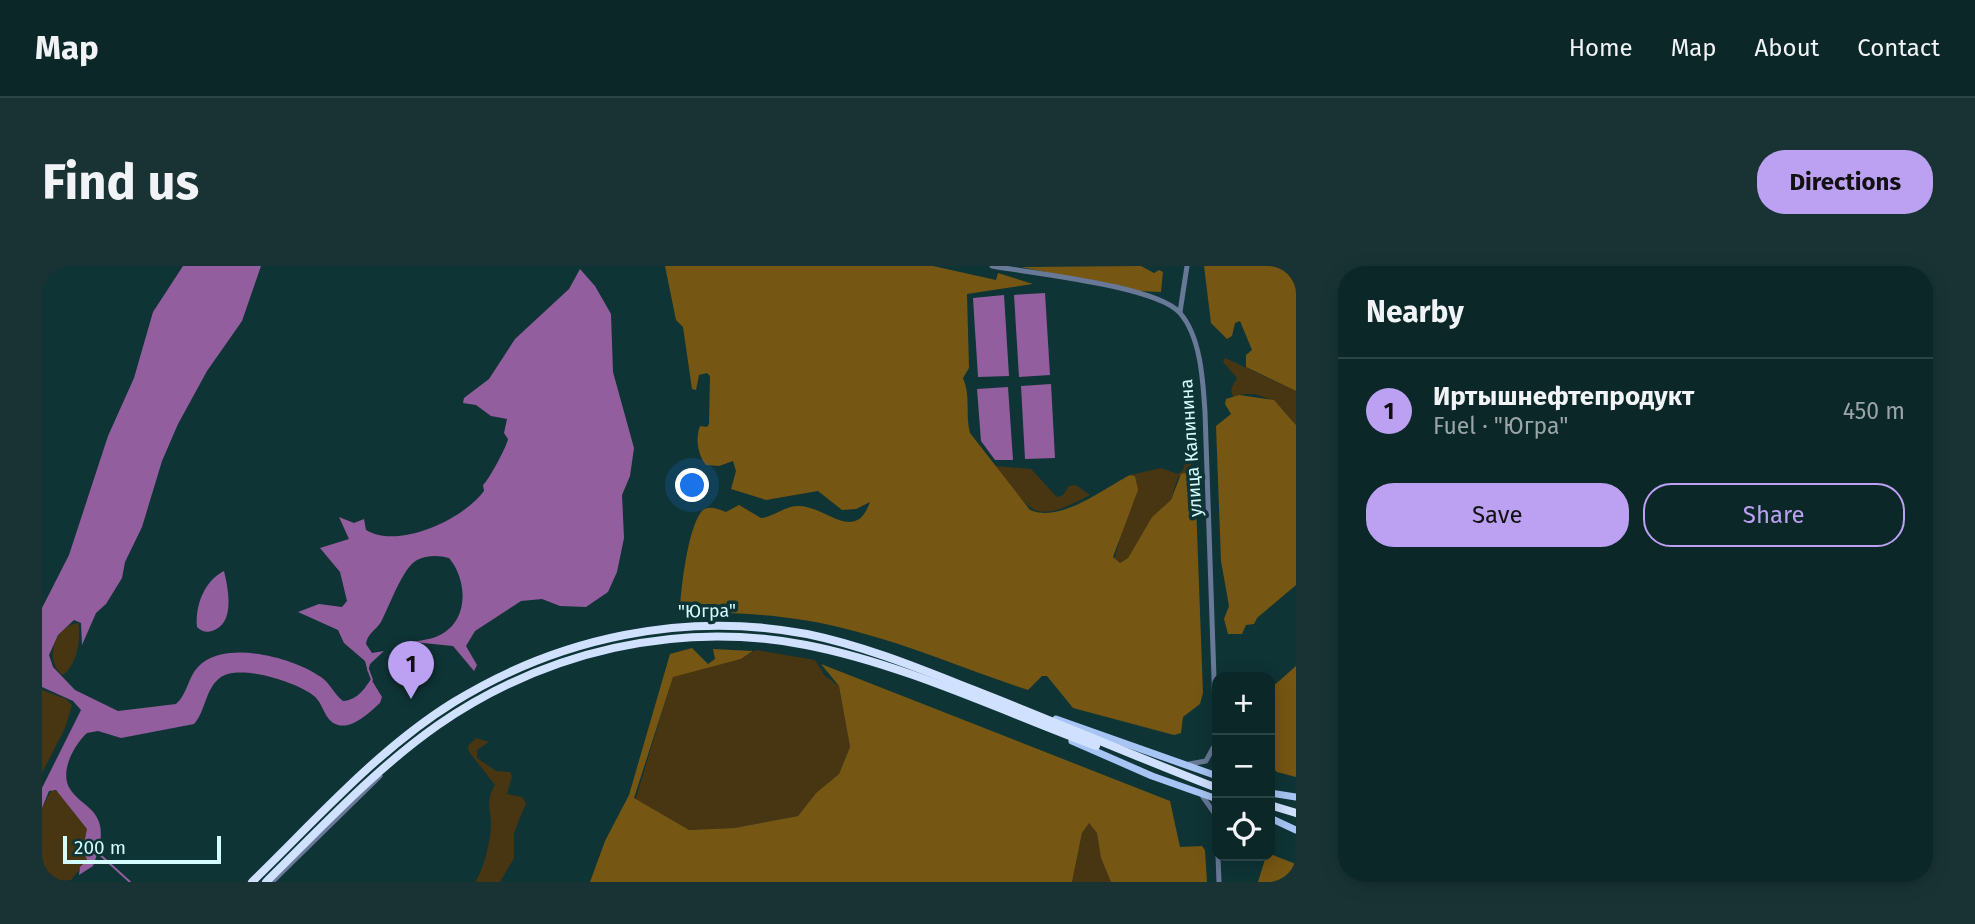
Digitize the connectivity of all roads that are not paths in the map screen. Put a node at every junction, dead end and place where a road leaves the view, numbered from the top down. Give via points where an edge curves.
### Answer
1 (992, 266) edge
2 (1187, 266) edge
3 (1180, 312) junction
4 (986, 700) junction
5 (1215, 735) edge
6 (1212, 752) edge
7 (1178, 762) junction
8 (390, 763) junction
9 (1212, 774) edge
10 (1212, 787) edge
11 (1195, 792) junction
12 (1275, 794) edge
13 (1296, 797) edge
14 (1214, 798) edge
15 (1212, 806) edge
16 (1275, 807) edge
17 (1296, 813) edge
18 (1275, 820) edge
19 (1296, 830) edge
20 (1218, 861) edge
21 (252, 882) edge
22 (266, 882) edge
23 (272, 882) edge
24 (1219, 882) edge

1 - 3 street via 1150,296
2 - 3 street
3 - 5 street, улица Калинина via 1197,355 1205,412
4 - 7 main road
4 - 8 highway, "Югра" via 806,645 741,636 666,638 594,652 518,680 460,711
4 - 10 highway, "Югра"
4 - 11 main road
4 - 21 highway, "Югра" via 863,649 787,631 690,626 608,638 517,669 431,718 372,767
6 - 7 street via 1206,761
7 - 9 main road
8 - 22 highway, "Югра"
8 - 23 street
11 - 14 main road
11 - 15 street
12 - 13 main road
16 - 17 highway
18 - 19 main road
20 - 24 street

